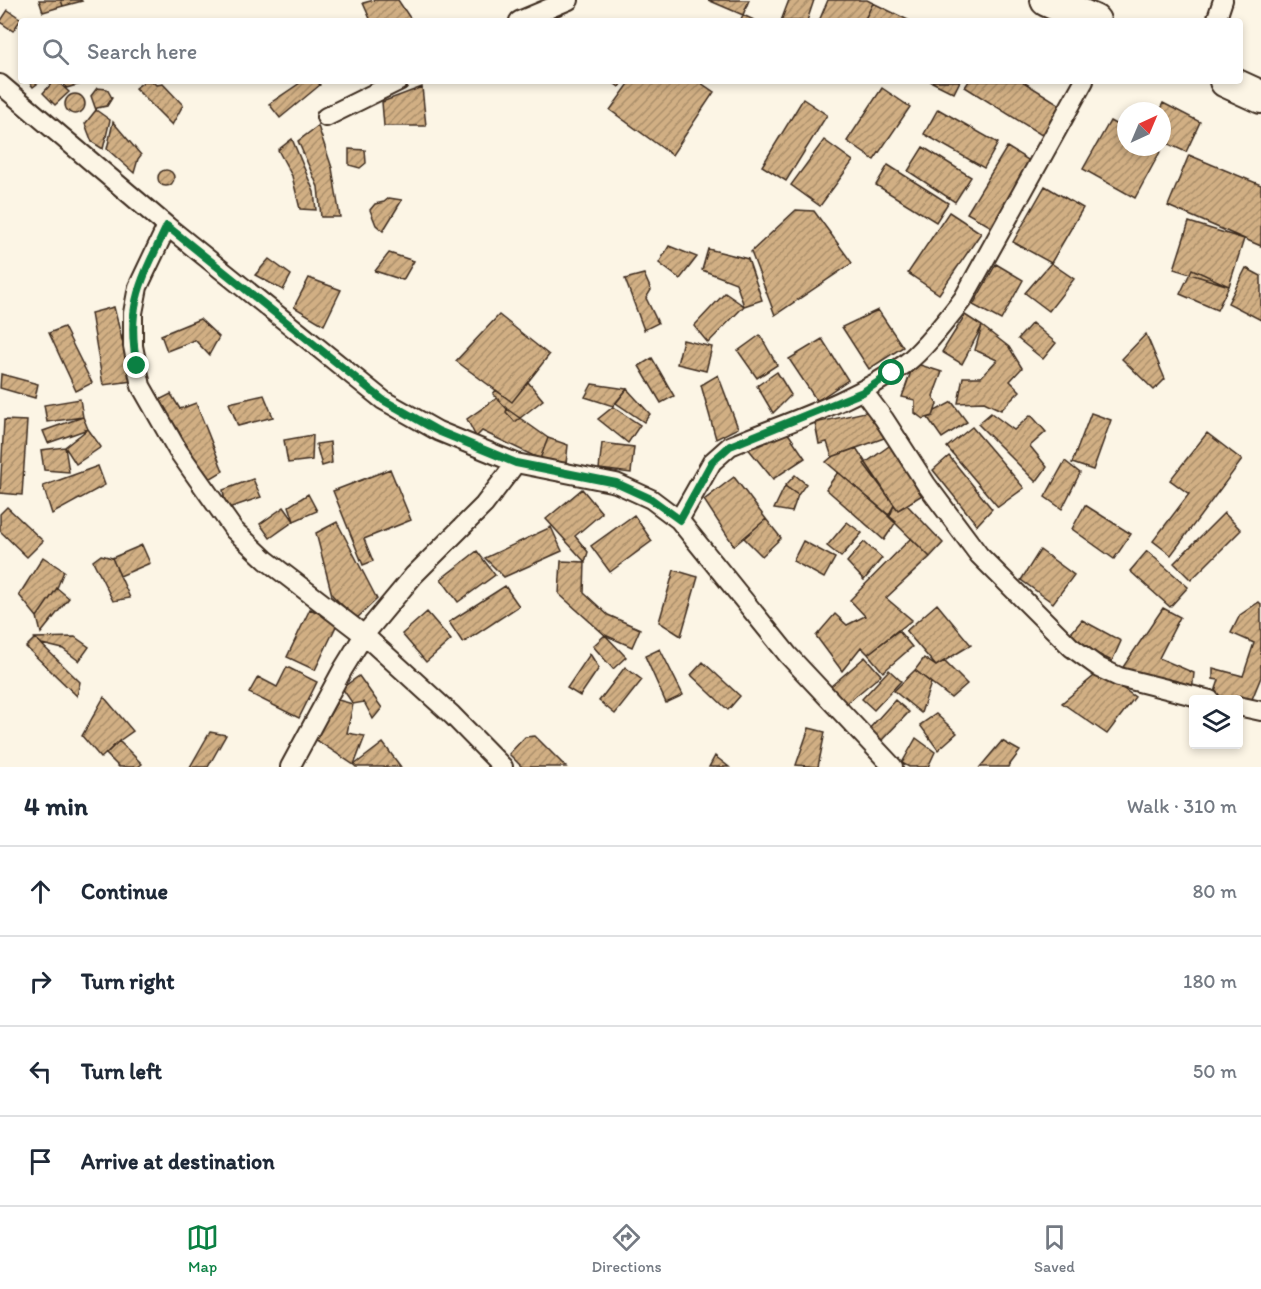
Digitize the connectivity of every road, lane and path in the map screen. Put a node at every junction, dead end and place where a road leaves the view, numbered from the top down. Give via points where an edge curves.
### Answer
1 (570, 0) edge
2 (1047, 0) edge
3 (1223, 0) edge
4 (526, 18) edge
5 (1087, 18) edge
6 (1217, 18) edge
7 (0, 84) edge
8 (393, 84) edge
9 (1082, 84) edge
10 (1233, 84) edge
11 (1261, 97) edge
12 (326, 117) dead end
13 (167, 226) junction
14 (863, 392) junction
15 (516, 463) junction
16 (680, 520) junction
17 (364, 635) junction
18 (1193, 695) edge
19 (1243, 707) edge
20 (1261, 711) edge
21 (290, 767) edge
22 (503, 767) edge
23 (893, 767) edge

1 - 4 street
2 - 5 highway
3 - 6 street
7 - 13 street
8 - 12 street
9 - 14 street via 963,299 907,363
10 - 11 highway
13 - 15 street via 383,400 438,431
13 - 17 street via 138,287 133,313 133,346 141,386 177,451 234,530 266,560
14 - 16 street via 730,446 712,462
14 - 18 street via 979,555 1071,647 1119,677
15 - 16 street via 616,483 651,499
15 - 17 street via 484,505 414,575
16 - 23 street via 788,655
17 - 21 street
17 - 22 street
19 - 20 street

